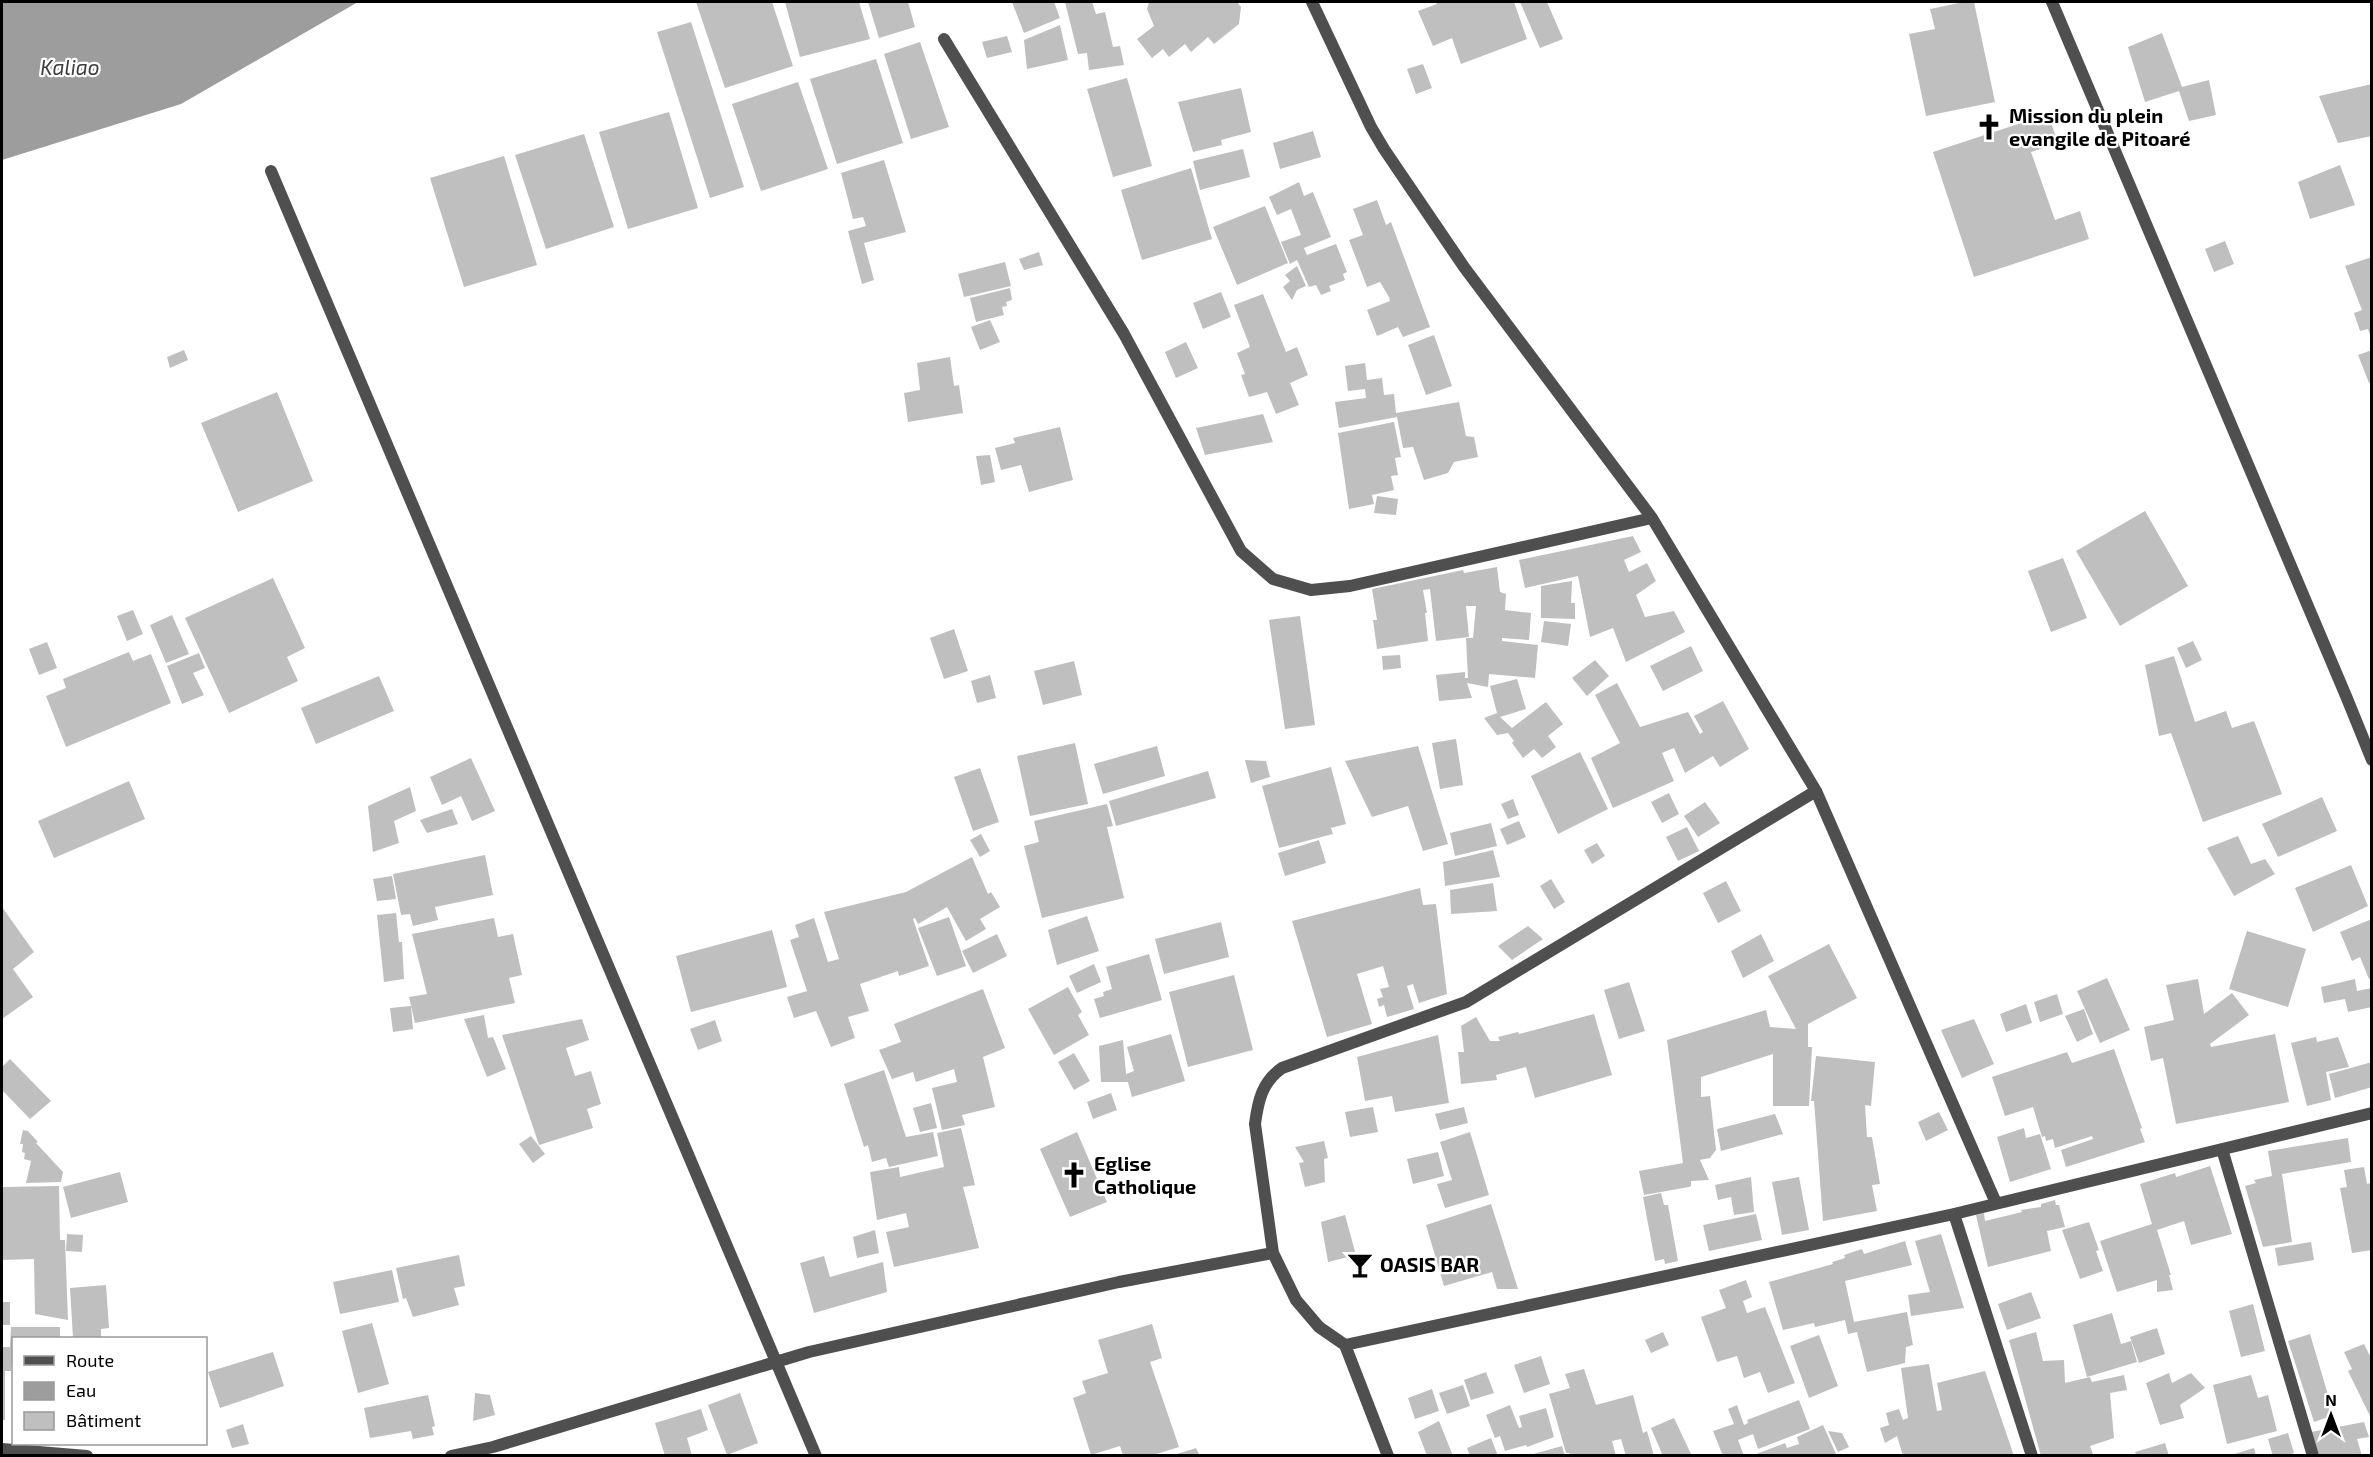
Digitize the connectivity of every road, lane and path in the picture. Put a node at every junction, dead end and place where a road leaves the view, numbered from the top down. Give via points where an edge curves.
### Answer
1 (1312, 2) edge
2 (2052, 2) edge
3 (944, 39) dead end
4 (271, 171) dead end
5 (1652, 518) junction
6 (2372, 760) edge
7 (1816, 791) junction
8 (2372, 1113) edge
9 (2222, 1149) junction
10 (1996, 1203) junction
11 (1954, 1214) junction
12 (1273, 1253) junction
13 (1346, 1345) junction
14 (778, 1362) junction
15 (2, 1449) edge
16 (87, 1455) edge
17 (451, 1455) edge
18 (816, 1455) edge
19 (1388, 1455) edge
20 (2032, 1455) edge
21 (2313, 1455) edge

1 - 5 street via 1384,150 1464,267
2 - 6 street
3 - 5 street via 1124,334 1241,551 1273,579 1311,590 1350,585
4 - 14 street
5 - 7 street
7 - 10 street
7 - 12 street via 1466,1002 1273,1074 1258,1102 1255,1124
8 - 9 street
9 - 10 street
9 - 21 street
10 - 11 street
11 - 13 street
11 - 20 street
12 - 13 street via 1296,1300 1318,1328
12 - 14 street via 1119,1282
13 - 19 street
14 - 17 street via 493,1447
14 - 18 street
15 - 16 street

